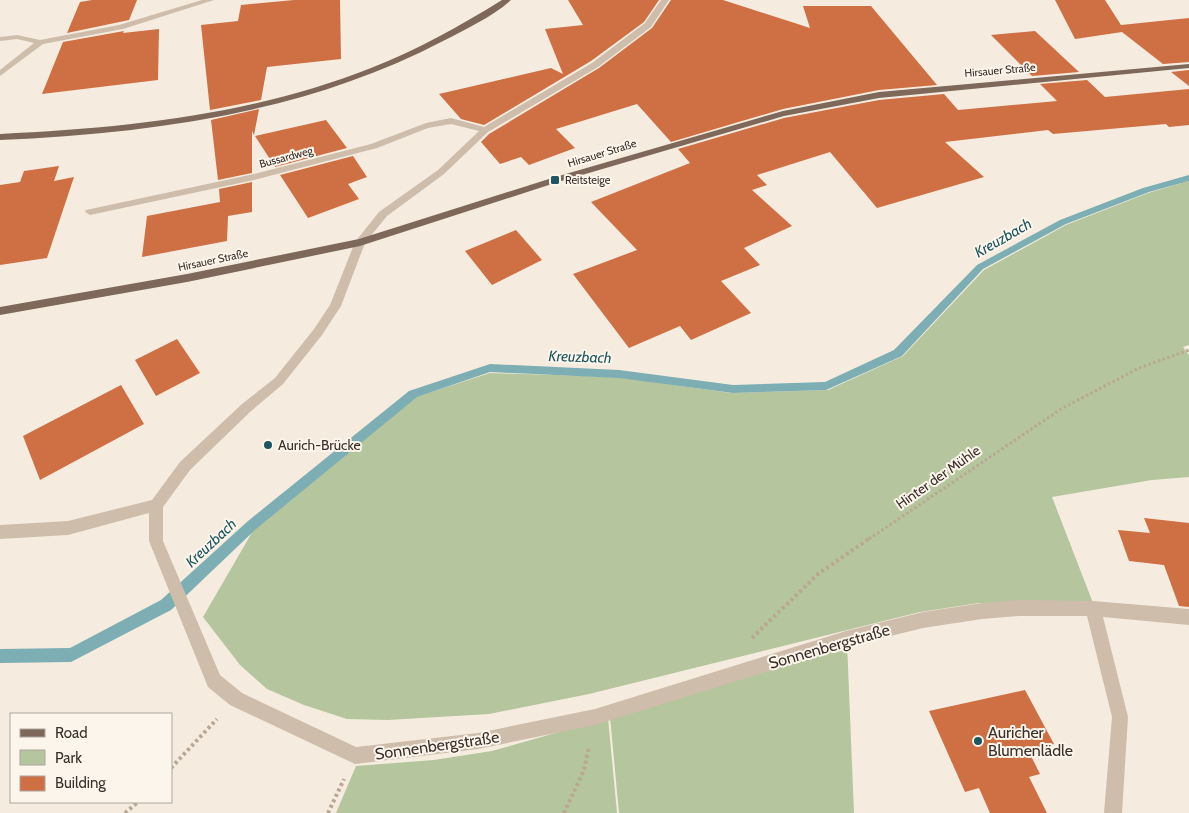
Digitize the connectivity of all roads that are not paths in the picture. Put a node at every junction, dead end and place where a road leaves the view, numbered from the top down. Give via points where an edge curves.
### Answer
1 (210, 0) edge
2 (507, 0) edge
3 (666, 0) edge
4 (0, 39) edge
5 (40, 42) junction
6 (1189, 66) edge
7 (0, 74) edge
8 (485, 130) junction
9 (0, 136) edge
10 (90, 212) dead end
11 (360, 242) junction
12 (0, 311) edge
13 (156, 505) junction
14 (0, 532) edge
15 (1093, 609) junction
16 (1189, 617) edge
17 (1113, 813) edge

1 - 5 street via 120,27
2 - 9 main road via 457,32 410,55 292,97 234,112 134,128
3 - 8 street via 648,26 595,65
4 - 5 street via 17,37
5 - 7 street
6 - 11 main road, Hirsauer Straße via 879,95 783,114 564,177
8 - 10 street, Bussardweg via 451,121 426,126 374,146 263,175
8 - 11 street via 441,172 383,214
11 - 12 main road, Hirsauer Straße via 187,278
11 - 13 street via 335,306 280,381 246,408 185,466
13 - 14 street via 68,528
13 - 15 street, Sonnenbergstraße via 156,540 214,681 236,699 355,756 478,741 595,717 846,639 924,620 1019,608
15 - 16 street, Sonnenbergstraße
15 - 17 street via 1120,717

